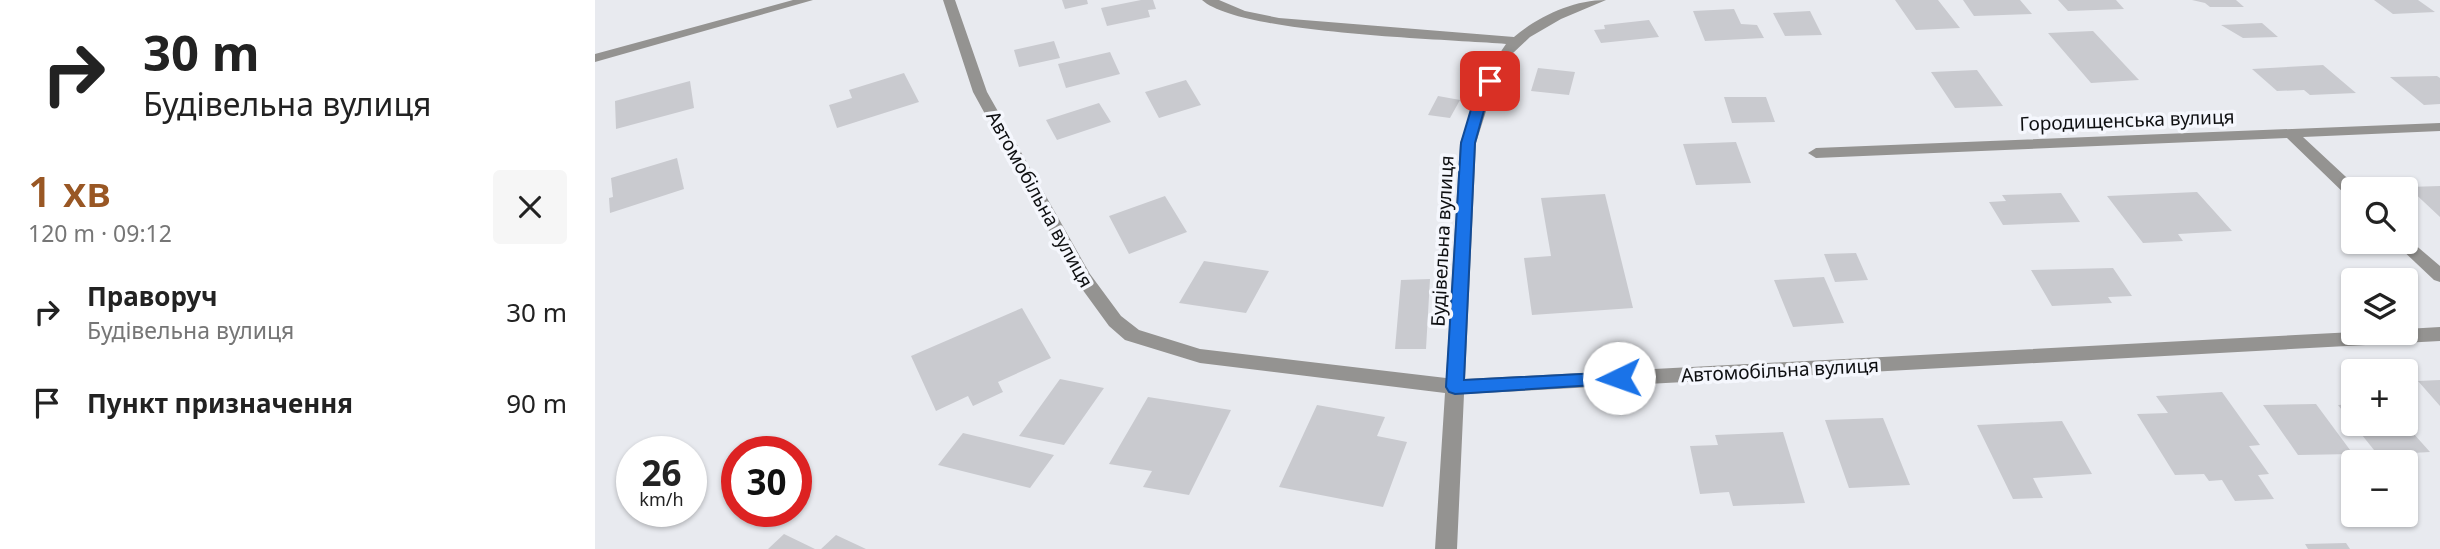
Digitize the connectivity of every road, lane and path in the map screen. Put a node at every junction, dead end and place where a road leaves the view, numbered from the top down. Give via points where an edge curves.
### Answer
1 (807, 0) edge
2 (949, 0) edge
3 (1208, 0) edge
4 (1600, 0) edge
5 (1516, 41) junction
6 (595, 58) edge
7 (2440, 127) edge
8 (2290, 133) junction
9 (1816, 153) dead end
10 (2341, 181) edge
11 (2417, 254) edge
12 (2440, 276) edge
13 (2440, 334) edge
14 (1455, 387) junction
15 (1447, 549) edge

1 - 6 street
2 - 14 street, Автомобільна вулиця via 987,104 1083,278 1115,321 1132,335 1200,356
3 - 5 street via 1241,14 1279,22
4 - 5 street, Будівельна вулиця via 1556,17
5 - 14 street, Будівельна вулиця via 1482,96 1468,143
7 - 8 street, Городищенська вулиця
8 - 9 street, Городищенська вулиця
8 - 10 street
11 - 12 street
13 - 14 street, Автомобільна вулиця
14 - 15 street, Будівельна вулиця

